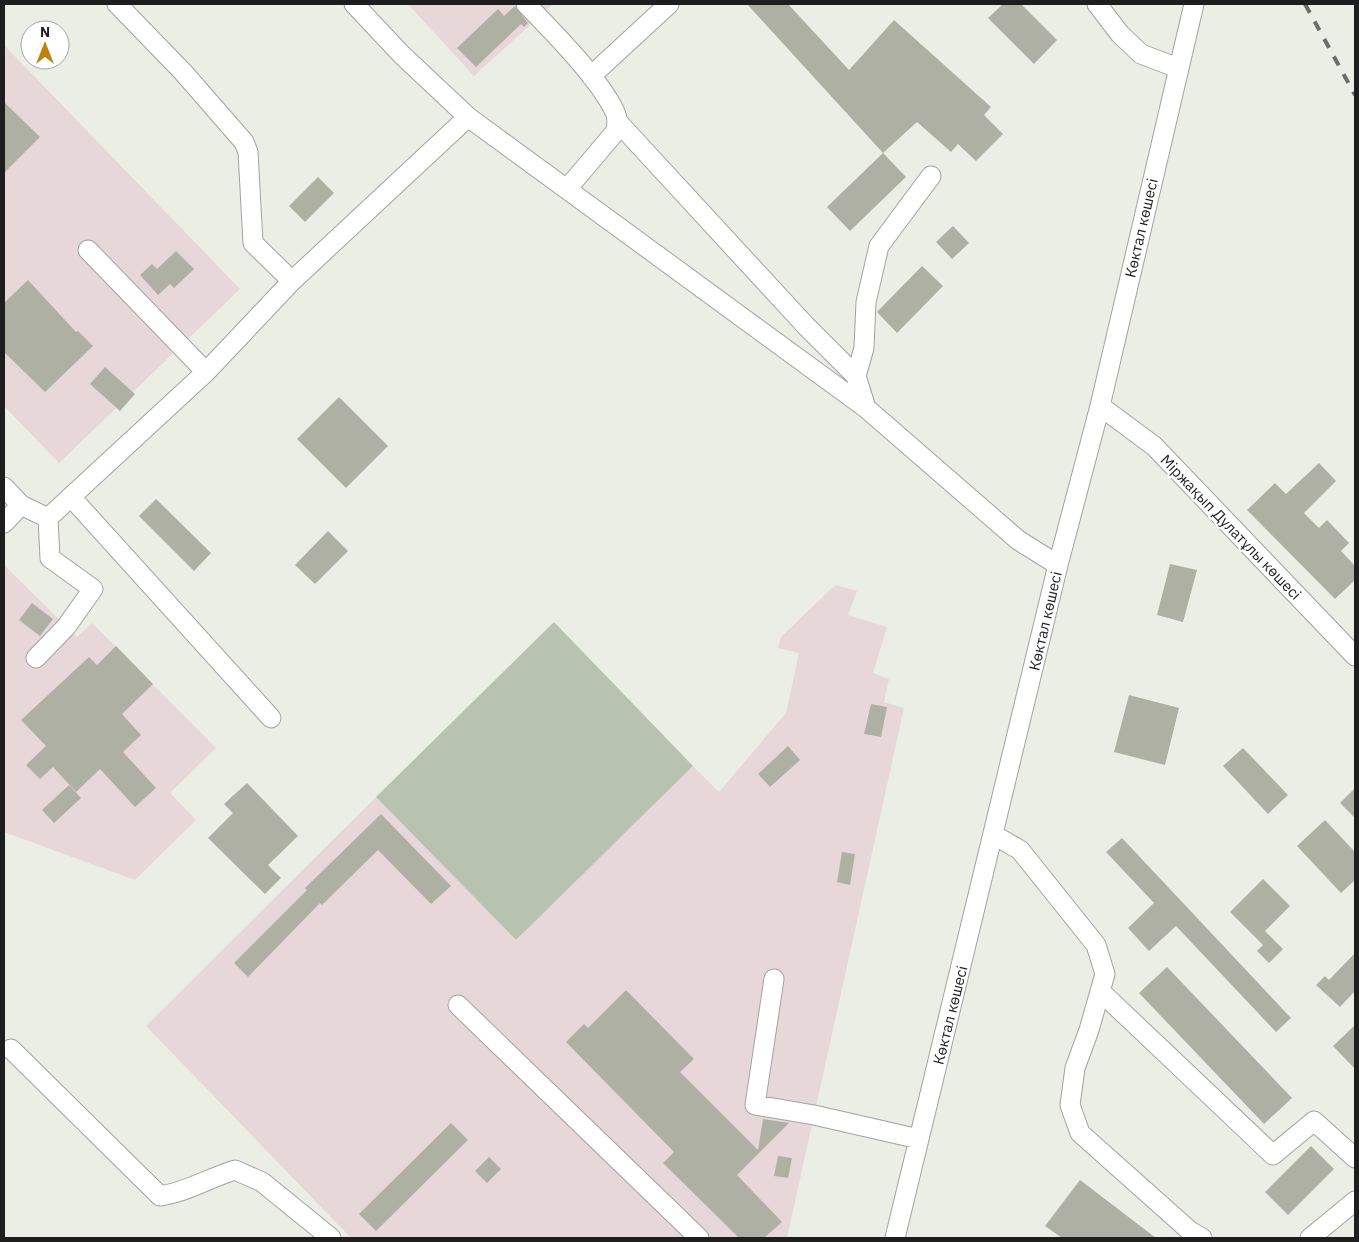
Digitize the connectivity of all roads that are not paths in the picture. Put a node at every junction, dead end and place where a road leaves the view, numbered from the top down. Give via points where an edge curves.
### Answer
1 (116, 4) edge
2 (354, 4) edge
3 (526, 4) edge
4 (669, 4) edge
5 (1097, 4) edge
6 (1194, 4) edge
7 (1178, 68) junction
8 (591, 76) junction
9 (468, 117) junction
10 (618, 121) junction
11 (931, 176) dead end
12 (567, 189) junction
13 (88, 250) dead end
14 (292, 281) junction
15 (206, 372) junction
16 (856, 376) junction
17 (1100, 406) junction
18 (866, 408) junction
19 (4, 487) edge
20 (71, 497) junction
21 (21, 505) junction
22 (48, 518) junction
23 (4, 523) edge
24 (1058, 565) junction
25 (1355, 656) edge
26 (36, 658) dead end
27 (271, 718) dead end
28 (994, 835) junction
29 (774, 979) dead end
30 (1100, 991) junction
31 (458, 1005) dead end
32 (11, 1049) dead end
33 (920, 1139) junction
34 (1355, 1158) edge
35 (1355, 1201) edge
36 (330, 1238) edge
37 (699, 1238) edge
38 (895, 1238) edge
39 (1202, 1238) edge
40 (1310, 1238) edge

1 - 14 street via 244,142 248,152 253,243
2 - 9 street
3 - 8 street
4 - 8 street
5 - 7 street via 1120,34 1142,54
6 - 7 street, Көктал көшесі
7 - 17 street, Көктал көшесі
8 - 10 street via 616,112
9 - 12 street
9 - 14 street
10 - 12 street via 616,130
10 - 16 street
11 - 16 street via 879,246 866,302 864,348
12 - 18 street
13 - 15 street
14 - 15 street
15 - 20 street
16 - 18 street
17 - 24 street, Көктал көшесі
17 - 25 street, Міржақып Дулатұлы көшесі via 1154,446
18 - 24 street via 1018,540
19 - 21 street
20 - 22 street
20 - 27 street
21 - 22 street
21 - 23 street
22 - 26 street via 50,558 93,589 66,627
24 - 28 street, Көктал көшесі
28 - 30 street via 1020,850 1096,945 1105,974
28 - 33 street, Көктал көшесі
29 - 33 street via 755,1105
30 - 34 street via 1272,1155 1314,1121
30 - 39 street via 1075,1068 1070,1105 1080,1132 1190,1231
31 - 37 street
32 - 36 street via 160,1196 181,1193 207,1179 235,1170 262,1182
33 - 38 street, Көктал көшесі
35 - 40 street

